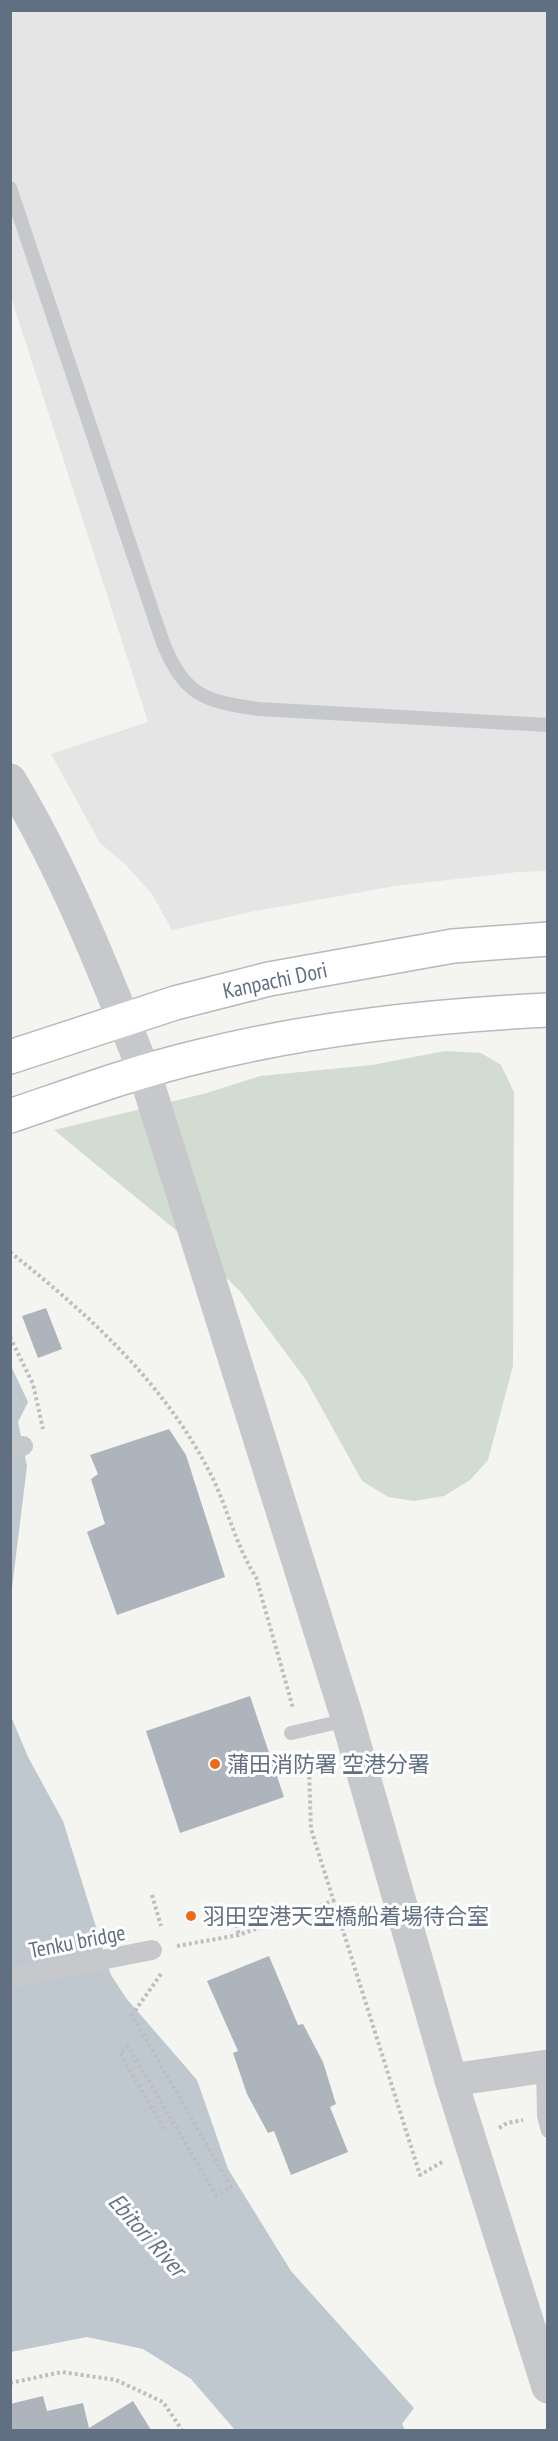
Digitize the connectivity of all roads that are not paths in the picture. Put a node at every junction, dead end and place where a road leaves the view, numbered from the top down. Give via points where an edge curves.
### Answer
1 (10, 188) edge
2 (548, 725) edge
3 (10, 780) edge
4 (548, 939) edge
5 (548, 1010) edge
6 (123, 1019) junction
7 (10, 1057) edge
8 (144, 1071) junction
9 (10, 1116) edge
10 (347, 1720) junction
11 (291, 1733) dead end
12 (160, 1949) road end
13 (10, 1978) edge
14 (545, 2066) edge
15 (451, 2080) junction
16 (548, 2131) edge
17 (548, 2387) edge

1 - 2 lane via 163,643 187,685 222,704 258,709
3 - 6 street via 61,878
4 - 6 main road, Kanpachi Dori via 453,946 280,977
5 - 8 main road via 433,1016 282,1038
6 - 7 main road, Kanpachi Dori
6 - 8 street
8 - 9 main road
8 - 10 street
10 - 11 lane
10 - 15 street
12 - 13 street, Tenku bridge
14 - 15 street
14 - 16 lane via 544,2116
15 - 17 street

